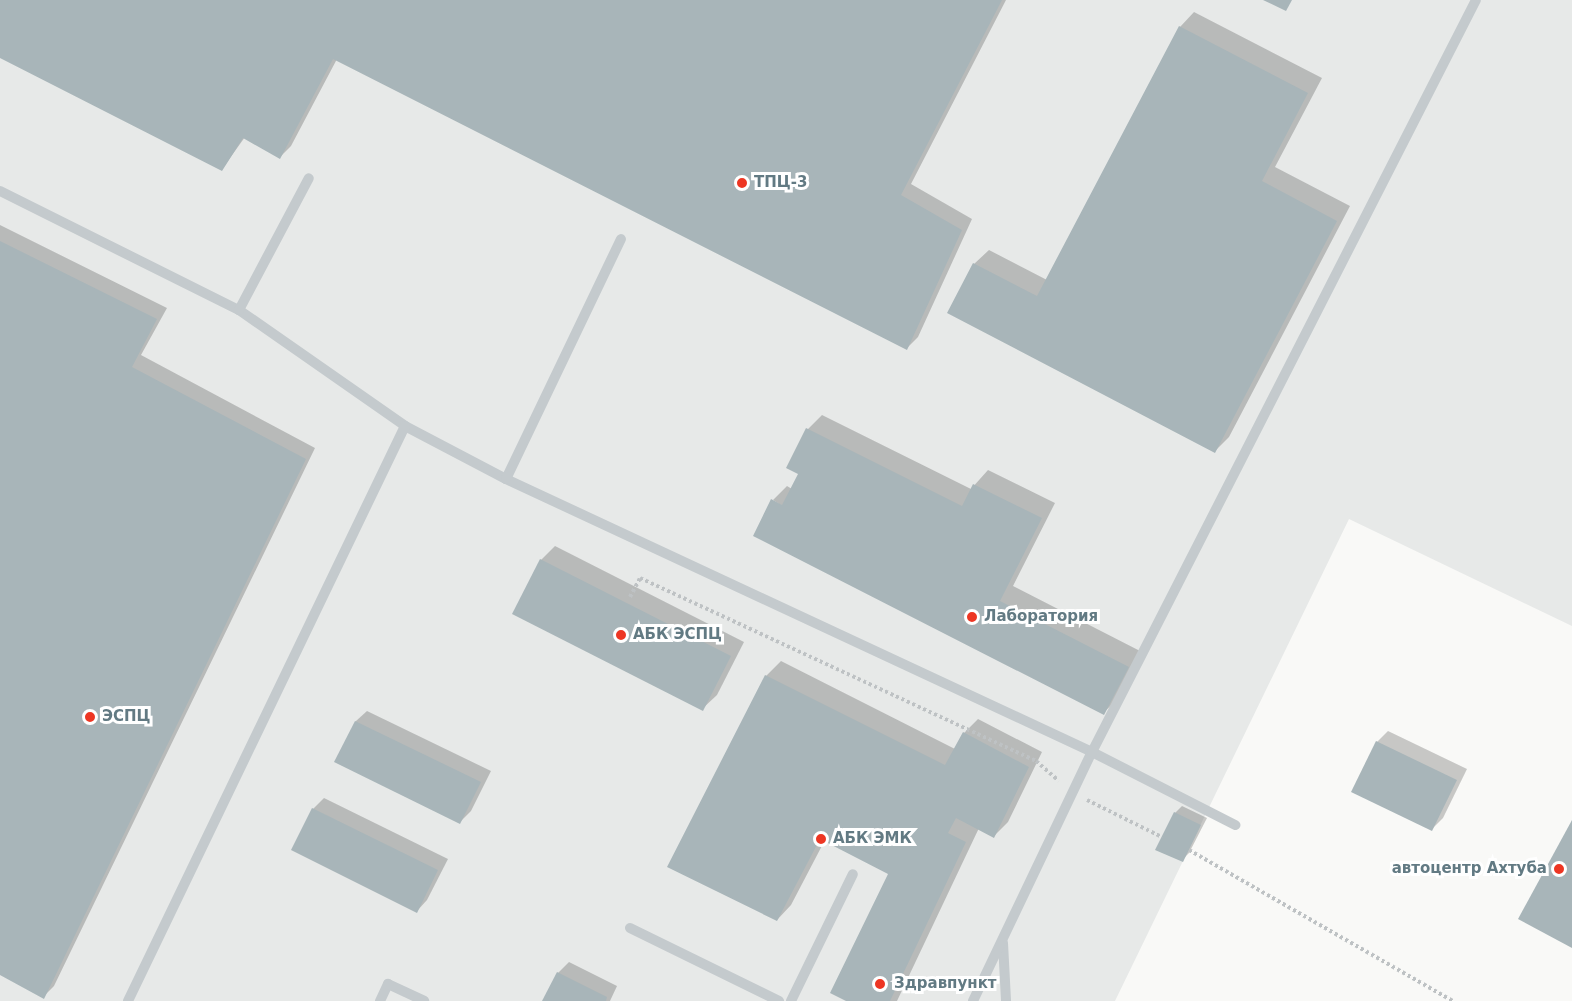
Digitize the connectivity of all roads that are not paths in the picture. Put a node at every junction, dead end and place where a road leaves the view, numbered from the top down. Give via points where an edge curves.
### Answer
1 (1476, 0) edge
2 (309, 178) dead end
3 (0, 191) edge
4 (621, 239) dead end
5 (239, 310) junction
6 (405, 426) junction
7 (506, 479) junction
8 (1092, 752) junction
9 (1234, 825) dead end
10 (853, 874) dead end
11 (630, 928) dead end
12 (1003, 940) junction
13 (128, 1001) edge
14 (380, 1001) edge
15 (424, 1001) edge
16 (779, 1001) edge
17 (791, 1001) edge
18 (973, 1001) edge
19 (1006, 1001) edge

1 - 8 lane
2 - 5 lane
3 - 5 lane
4 - 7 lane
5 - 6 lane
6 - 7 lane
6 - 13 lane
7 - 8 lane
8 - 9 lane
8 - 12 lane
10 - 17 lane
11 - 16 lane
12 - 18 lane
12 - 19 lane
14 - 15 lane via 388,984

